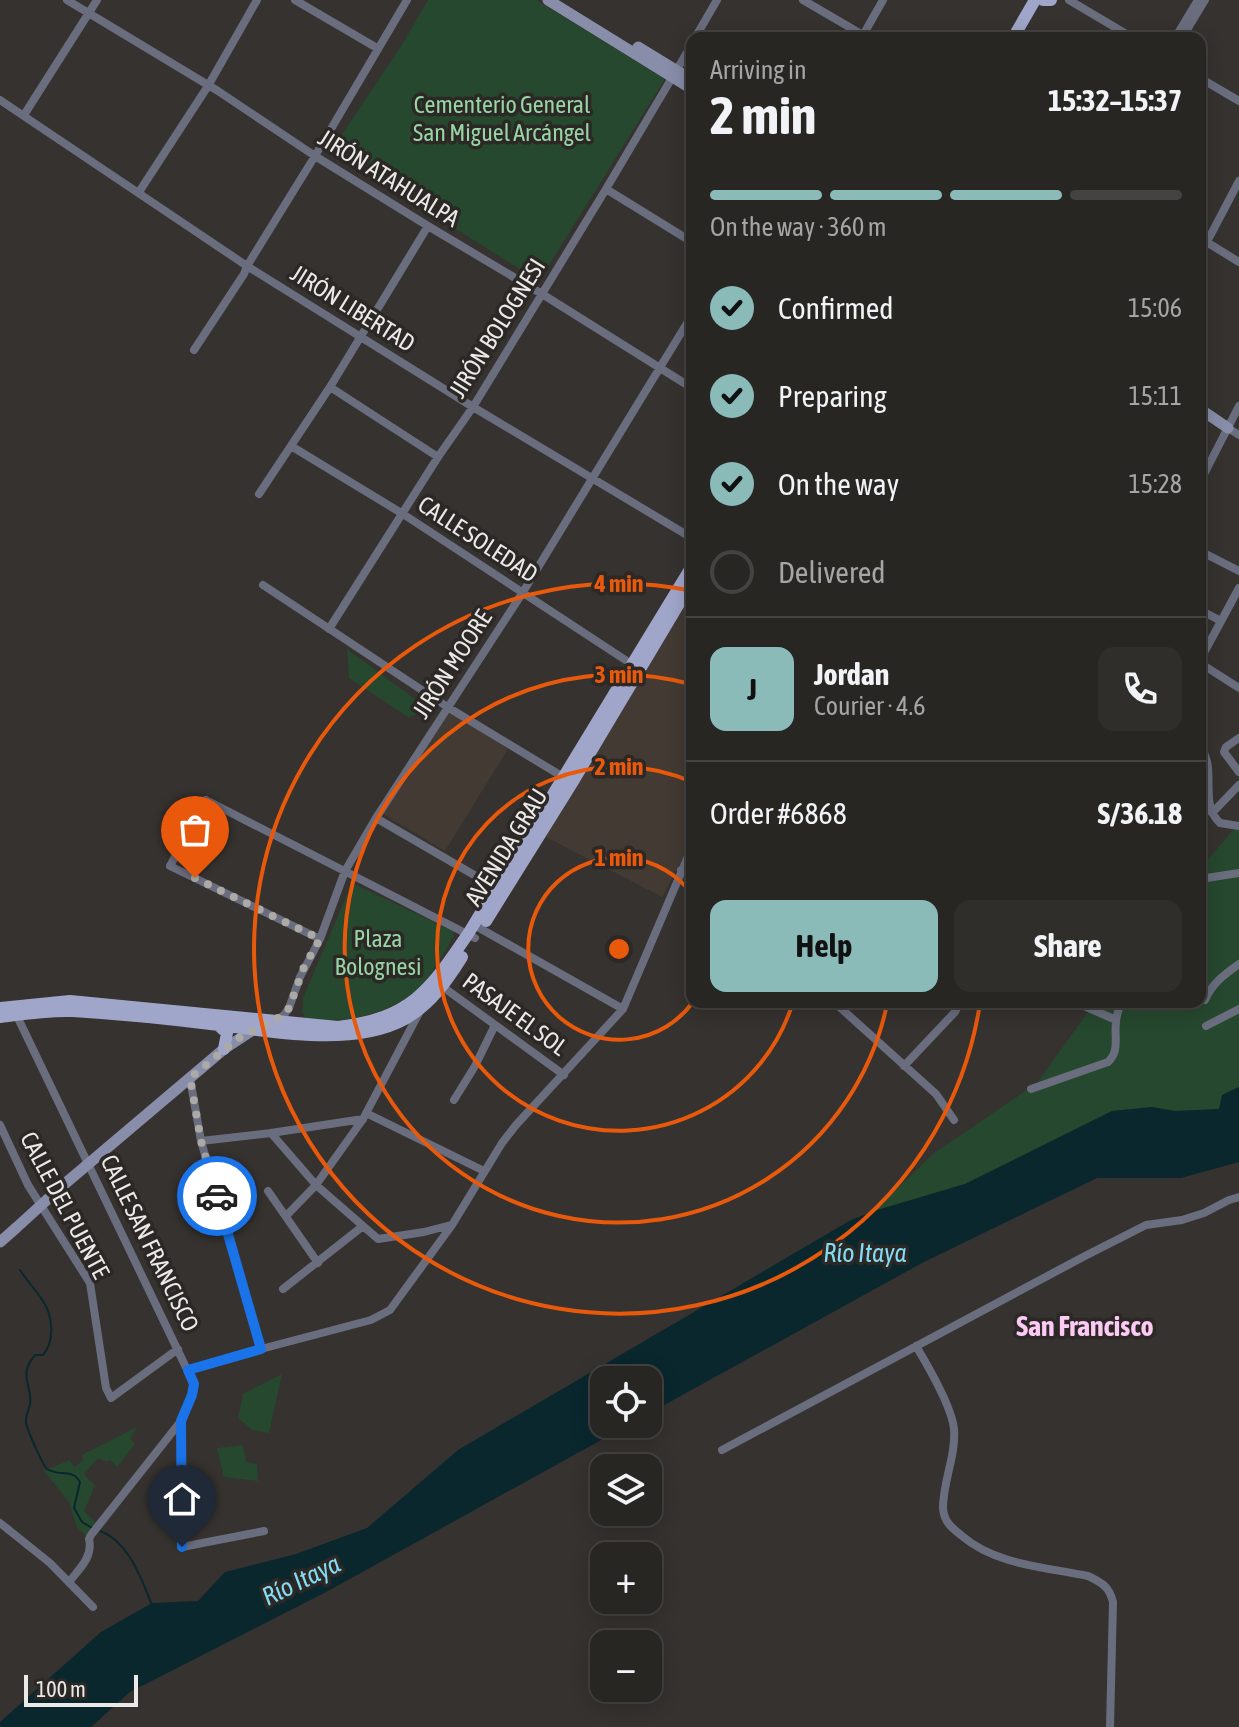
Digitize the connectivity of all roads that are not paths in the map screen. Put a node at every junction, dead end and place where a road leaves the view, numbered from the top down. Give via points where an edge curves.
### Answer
1 (67, 0) edge
2 (97, 0) edge
3 (257, 0) edge
4 (295, 0) edge
5 (407, 0) edge
6 (717, 0) edge
7 (803, 0) edge
8 (883, 0) edge
9 (1035, 0) edge
10 (1044, 0) edge
11 (1051, 0) edge
12 (1069, 0) edge
13 (1198, 0) edge
14 (1205, 0) edge
15 (557, 2) edge
16 (89, 14) junction
17 (698, 32) edge
18 (856, 32) edge
19 (867, 32) edge
20 (1016, 32) edge
21 (1025, 32) edge
22 (1123, 32) edge
23 (1179, 32) edge
24 (1186, 32) edge
25 (377, 48) junction
26 (686, 55) edge
27 (675, 74) junction
28 (686, 78) edge
29 (1206, 82) edge
30 (686, 84) edge
31 (208, 86) junction
32 (0, 100) edge
33 (1239, 101) edge
34 (24, 115) junction
35 (315, 156) junction
36 (1239, 181) edge
37 (606, 189) junction
38 (139, 192) junction
39 (428, 226) junction
40 (1206, 235) edge
41 (686, 238) edge
42 (1206, 242) edge
43 (1239, 262) edge
44 (247, 266) junction
45 (542, 294) junction
46 (686, 325) edge
47 (360, 337) junction
48 (194, 350) dead end
49 (660, 368) junction
50 (686, 384) edge
51 (330, 387) junction
52 (1239, 406) edge
53 (473, 407) junction
54 (1206, 413) edge
55 (1228, 428) junction
56 (1239, 435) edge
57 (291, 446) junction
58 (438, 457) junction
59 (1206, 470) edge
60 (594, 478) junction
61 (259, 494) dead end
62 (403, 514) junction
63 (686, 534) edge
64 (1206, 554) edge
65 (1239, 571) edge
66 (686, 577) edge
67 (263, 585) dead end
68 (1239, 588) edge
69 (686, 591) edge
70 (523, 592) junction
71 (1206, 613) edge
72 (1221, 621) junction
73 (329, 629) junction
74 (1206, 650) edge
75 (1206, 666) edge
76 (637, 667) junction
77 (1239, 688) edge
78 (449, 708) junction
79 (1239, 738) edge
80 (1206, 754) edge
81 (1239, 772) edge
82 (568, 780) junction
83 (1239, 785) edge
84 (1212, 813) junction
85 (376, 818) junction
86 (1239, 826) edge
87 (686, 860) edge
88 (681, 870) junction
89 (345, 871) junction
90 (686, 873) edge
91 (1239, 873) edge
92 (1206, 878) edge
93 (501, 890) junction
94 (474, 931) junction
95 (320, 939) junction
96 (1239, 964) edge
97 (443, 987) junction
98 (1206, 998) edge
99 (423, 1006) junction
100 (841, 1008) edge
101 (957, 1008) edge
102 (1089, 1008) edge
103 (1119, 1008) edge
104 (623, 1009) junction
105 (1239, 1009) edge
106 (10, 1010) edge
107 (0, 1017) edge
108 (1116, 1020) junction
109 (274, 1021) junction
110 (218, 1025) junction
111 (495, 1025) junction
112 (1206, 1026) dead end
113 (253, 1030) junction
114 (224, 1049) junction
115 (904, 1066) junction
116 (564, 1075) junction
117 (190, 1078) junction
118 (1031, 1089) dead end
119 (454, 1100) dead end
120 (364, 1116) junction
121 (954, 1120) dead end
122 (0, 1125) edge
123 (271, 1133) junction
124 (201, 1141) junction
125 (89, 1163) junction
126 (484, 1171) junction
127 (316, 1185) junction
128 (268, 1191) dead end
129 (1239, 1197) edge
130 (286, 1216) junction
131 (452, 1225) junction
132 (363, 1226) junction
133 (0, 1242) edge
134 (318, 1263) junction
135 (283, 1289) dead end
136 (916, 1346) junction
137 (178, 1349) junction
138 (261, 1349) junction
139 (188, 1370) junction
140 (181, 1421) junction
141 (722, 1450) dead end
142 (0, 1523) edge
143 (264, 1531) dead end
144 (69, 1582) junction
145 (93, 1607) dead end
146 (1110, 1727) edge

1 - 16 street, JIRÓN ATAHUALPA
2 - 16 street
3 - 31 street
4 - 25 street
5 - 25 street
6 - 17 street
7 - 18 street
8 - 19 street
9 - 20 main road
10 - 11 main road
10 - 21 main road
12 - 22 street
13 - 23 street
14 - 24 street
15 - 27 main road
16 - 31 street, JIRÓN ATAHUALPA
16 - 34 street
25 - 35 street
26 - 27 street, JIRÓN BOLOGNESI
27 - 28 main road
27 - 30 main road
27 - 37 street, JIRÓN BOLOGNESI
29 - 33 street
31 - 35 street, JIRÓN ATAHUALPA
31 - 38 street
32 - 34 street, JIRÓN LIBERTAD
34 - 38 street, JIRÓN LIBERTAD
35 - 39 street, JIRÓN ATAHUALPA
35 - 44 street
36 - 40 street
37 - 41 street
37 - 45 street, JIRÓN BOLOGNESI
38 - 44 street, JIRÓN LIBERTAD
39 - 45 street, JIRÓN ATAHUALPA
39 - 47 street
42 - 43 street
44 - 47 street, JIRÓN LIBERTAD
44 - 48 street
45 - 49 street, JIRÓN ATAHUALPA
45 - 53 street, JIRÓN BOLOGNESI
46 - 49 street, JIRÓN MOORE
47 - 51 street
47 - 53 street, JIRÓN LIBERTAD
49 - 50 street, JIRÓN ATAHUALPA
49 - 60 street, JIRÓN MOORE
51 - 57 street
51 - 58 street
52 - 55 street
53 - 58 street, JIRÓN BOLOGNESI
53 - 60 street, JIRÓN LIBERTAD
54 - 55 main road
55 - 56 street
55 - 59 street
57 - 61 street
57 - 62 street, CALLE SOLEDAD
58 - 62 street, JIRÓN BOLOGNESI
60 - 63 street, JIRÓN LIBERTAD
60 - 70 street, JIRÓN MOORE
62 - 70 street, CALLE SOLEDAD
62 - 73 street, JIRÓN BOLOGNESI
64 - 65 street
66 - 76 main road, AVENIDA GRAU
67 - 73 street
68 - 72 street
69 - 76 main road, AVENIDA GRAU
70 - 76 street, CALLE SOLEDAD
70 - 78 street, JIRÓN MOORE
71 - 72 street
72 - 74 street
73 - 78 street
75 - 77 street
76 - 82 main road, AVENIDA GRAU
78 - 82 street
78 - 85 street, JIRÓN MOORE
79 - 81 street via 1224,752
80 - 84 street
82 - 93 main road, AVENIDA GRAU
83 - 84 street
84 - 86 street via 1220,823
85 - 89 street, JIRÓN MOORE
85 - 93 street
87 - 88 street
88 - 90 street
88 - 104 street
89 - 94 street
89 - 95 street, JIRÓN MOORE
89 - 95 street via 206,800 170,866
91 - 92 street
93 - 94 main road, AVENIDA GRAU
94 - 97 main road, AVENIDA GRAU
94 - 104 street
94 - 109 main road via 423,994 404,1008 338,1027
95 - 109 street, JIRÓN MOORE via 289,1008
96 - 98 street
97 - 99 main road, AVENIDA GRAU
97 - 111 street, PASAJE EL SOL
99 - 113 main road, AVENIDA GRAU via 386,1027 350,1035
99 - 120 street, AVENIDA GRAU
100 - 115 street
101 - 115 street
102 - 108 street
103 - 108 street
104 - 116 street
105 - 112 street
106 - 107 main road
106 - 109 main road via 70,1001
106 - 110 main road, AVENIDA GRAU
106 - 125 street, CALLE SAN FRANCISCO
108 - 118 street via 1116,1050 1108,1062
109 - 113 street
110 - 113 main road, AVENIDA GRAU
110 - 114 main road via 227,1033
111 - 116 street, PASAJE EL SOL
111 - 119 street
113 - 114 main road
114 - 117 main road
115 - 121 street via 936,1094
116 - 126 street via 516,1125
117 - 124 street
117 - 125 main road
120 - 123 street
120 - 126 street
120 - 127 street, AVENIDA GRAU
122 - 137 street, CALLE DEL PUENTE via 28,1185 90,1283 111,1398
123 - 124 street
123 - 127 street
124 - 138 street
125 - 133 main road, bridge
125 - 137 street, CALLE SAN FRANCISCO
126 - 131 street
127 - 130 street, AVENIDA GRAU
127 - 132 street
128 - 130 street
129 - 136 street via 1182,1220 1146,1225
130 - 134 street
131 - 132 street via 382,1239
131 - 138 street via 382,1316
132 - 134 street
134 - 135 street
136 - 141 street
136 - 146 street via 954,1425 944,1496 946,1523 975,1548 999,1558 1088,1576 1110,1591
137 - 139 street, CALLE SAN FRANCISCO
138 - 139 street
139 - 140 street, CALLE SAN FRANCISCO via 194,1384
140 - 143 street, CALLE SAN FRANCISCO via 182,1547
140 - 144 street via 91,1535 88,1558
142 - 144 street
144 - 145 street

